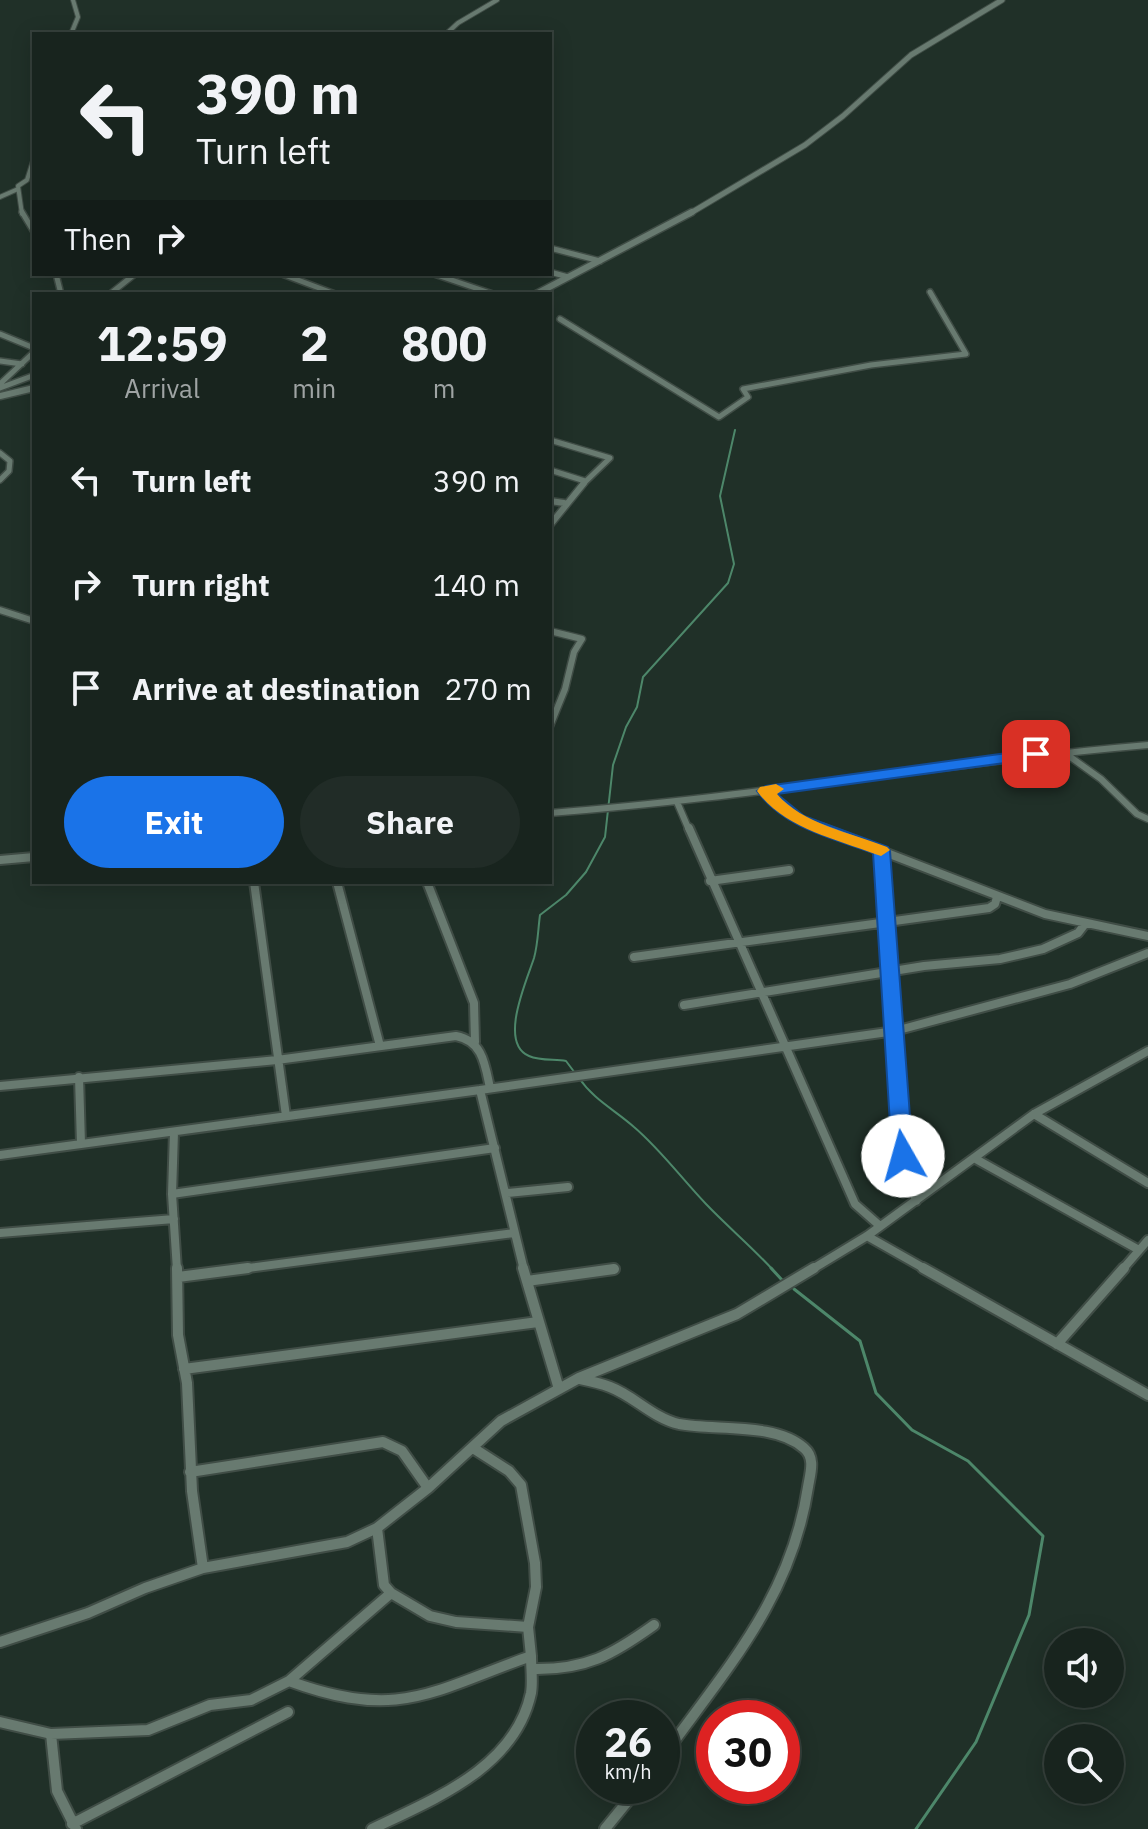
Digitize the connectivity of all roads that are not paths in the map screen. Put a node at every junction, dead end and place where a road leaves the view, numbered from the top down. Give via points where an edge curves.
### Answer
1 (73, 0) edge
2 (497, 0) edge
3 (1002, 0) edge
4 (72, 32) edge
5 (448, 32) edge
6 (32, 164) edge
7 (32, 179) edge
8 (27, 180) junction
9 (18, 189) junction
10 (0, 197) edge
11 (32, 229) edge
12 (552, 249) edge
13 (600, 261) junction
14 (552, 273) edge
15 (132, 276) edge
16 (287, 276) edge
17 (440, 276) edge
18 (568, 277) junction
19 (112, 292) edge
20 (330, 292) edge
21 (487, 292) edge
22 (540, 292) edge
23 (930, 292) dead end
24 (560, 319) dead end
25 (0, 334) edge
26 (32, 349) edge
27 (32, 352) edge
28 (0, 361) edge
29 (22, 364) junction
30 (32, 376) edge
31 (0, 386) edge
32 (32, 388) edge
33 (0, 396) edge
34 (552, 441) edge
35 (0, 453) edge
36 (552, 471) edge
37 (0, 480) edge
38 (585, 481) junction
39 (552, 501) edge
40 (564, 503) junction
41 (552, 522) edge
42 (0, 610) edge
43 (32, 620) edge
44 (552, 632) edge
45 (552, 721) edge
46 (1148, 745) edge
47 (1062, 751) junction
48 (766, 791) junction
49 (677, 802) junction
50 (552, 813) edge
51 (1148, 819) edge
52 (881, 851) junction
53 (32, 857) edge
54 (0, 860) edge
55 (789, 870) dead end
56 (710, 881) junction
57 (255, 884) edge
58 (338, 884) edge
59 (428, 884) edge
60 (997, 897) junction
61 (886, 922) junction
62 (1085, 924) junction
63 (1148, 936) edge
64 (739, 942) junction
65 (1148, 953) edge
66 (634, 957) dead end
67 (890, 973) junction
68 (760, 994) junction
69 (684, 1005) dead end
70 (895, 1031) junction
71 (475, 1042) junction
72 (380, 1046) junction
73 (784, 1047) junction
74 (1148, 1051) edge
75 (277, 1060) junction
76 (79, 1077) junction
77 (0, 1086) edge
78 (485, 1089) junction
79 (1034, 1114) junction
80 (286, 1116) junction
81 (174, 1132) junction
82 (81, 1144) junction
83 (495, 1148) junction
84 (0, 1155) edge
85 (974, 1158) junction
86 (1148, 1183) edge
87 (568, 1187) dead end
88 (507, 1193) junction
89 (172, 1194) junction
90 (916, 1201) junction
91 (174, 1219) junction
92 (880, 1226) junction
93 (0, 1233) edge
94 (514, 1233) junction
95 (867, 1236) junction
96 (1148, 1240) edge
97 (1139, 1250) junction
98 (614, 1269) dead end
99 (178, 1277) junction
100 (527, 1281) junction
101 (538, 1322) junction
102 (1057, 1344) junction
103 (184, 1369) junction
104 (579, 1378) junction
105 (559, 1389) junction
106 (1148, 1395) edge
107 (473, 1448) junction
108 (190, 1472) junction
109 (428, 1488) junction
110 (377, 1528) junction
111 (203, 1568) junction
112 (391, 1593) junction
113 (654, 1625) dead end
114 (528, 1627) junction
115 (0, 1642) edge
116 (531, 1656) junction
117 (533, 1669) junction
118 (289, 1681) junction
119 (288, 1712) dead end
120 (0, 1722) edge
121 (680, 1733) edge
122 (51, 1734) junction
123 (625, 1804) edge
124 (74, 1826) edge
125 (372, 1829) edge
126 (605, 1829) edge

1 - 4 street via 78,17
2 - 5 street
3 - 13 street via 911,55 805,145
6 - 8 street
7 - 8 street
8 - 9 street
9 - 10 street
9 - 11 street via 20,213
12 - 13 street
13 - 18 street
14 - 18 street
15 - 19 street
16 - 20 street
17 - 21 street
18 - 22 street
23 - 24 street via 966,354 743,389 748,397 719,417
25 - 26 street
27 - 29 street
28 - 29 street
29 - 31 street
30 - 31 street
32 - 33 street
34 - 38 street via 609,456
35 - 37 street via 10,461
36 - 38 street
38 - 40 street
39 - 40 street
40 - 41 street
42 - 43 street
44 - 45 street via 582,639
46 - 47 street
47 - 48 street
47 - 51 street
48 - 49 street
48 - 52 street via 798,819
49 - 50 street
49 - 56 street
52 - 60 street
52 - 61 street
53 - 54 street
55 - 56 street
56 - 64 street
57 - 75 street
58 - 72 street
59 - 71 street via 474,1003
60 - 61 street via 989,908
60 - 62 street
61 - 64 street
61 - 67 street
62 - 63 street
62 - 67 street via 1078,933 1043,949
64 - 66 street
64 - 68 street
65 - 70 street via 1070,984
67 - 68 street
67 - 70 street
68 - 69 street
68 - 73 street
70 - 73 street
70 - 90 street via 900,1138
71 - 72 street via 451,1036
71 - 78 street
72 - 75 street
73 - 78 street
73 - 92 street via 855,1204
74 - 79 street
75 - 76 street
75 - 80 street
76 - 77 street
76 - 82 street
78 - 80 street
78 - 83 street
79 - 85 street
79 - 86 street
80 - 81 street
81 - 82 street
81 - 89 street
82 - 84 street
83 - 88 street
83 - 89 street
85 - 90 street
85 - 97 street
87 - 88 street
88 - 94 street
89 - 91 street
90 - 92 street
91 - 93 street
91 - 99 street
92 - 95 street
94 - 99 street
94 - 100 street
95 - 102 street
95 - 104 street via 737,1314
96 - 97 street
97 - 102 street
98 - 100 street
99 - 103 street
100 - 101 street
101 - 103 street
101 - 105 street
102 - 106 street
103 - 108 street
104 - 105 street
104 - 121 street via 611,1387 663,1419 761,1431 796,1442 812,1462 802,1527 779,1588
105 - 107 street via 501,1421
107 - 109 street
107 - 114 street via 521,1485 535,1563
108 - 109 street via 383,1442 402,1451
108 - 111 street
109 - 110 street
110 - 111 street via 309,1551
110 - 112 street via 384,1585
111 - 115 street
112 - 114 street via 430,1616
112 - 118 street
113 - 117 street via 587,1666
114 - 116 street
116 - 117 street
116 - 118 street via 389,1702 337,1698
117 - 125 street via 529,1704 506,1749 445,1794
118 - 122 street via 251,1700 210,1705 148,1730
119 - 124 street
120 - 122 street
122 - 124 street via 57,1791
123 - 126 street

